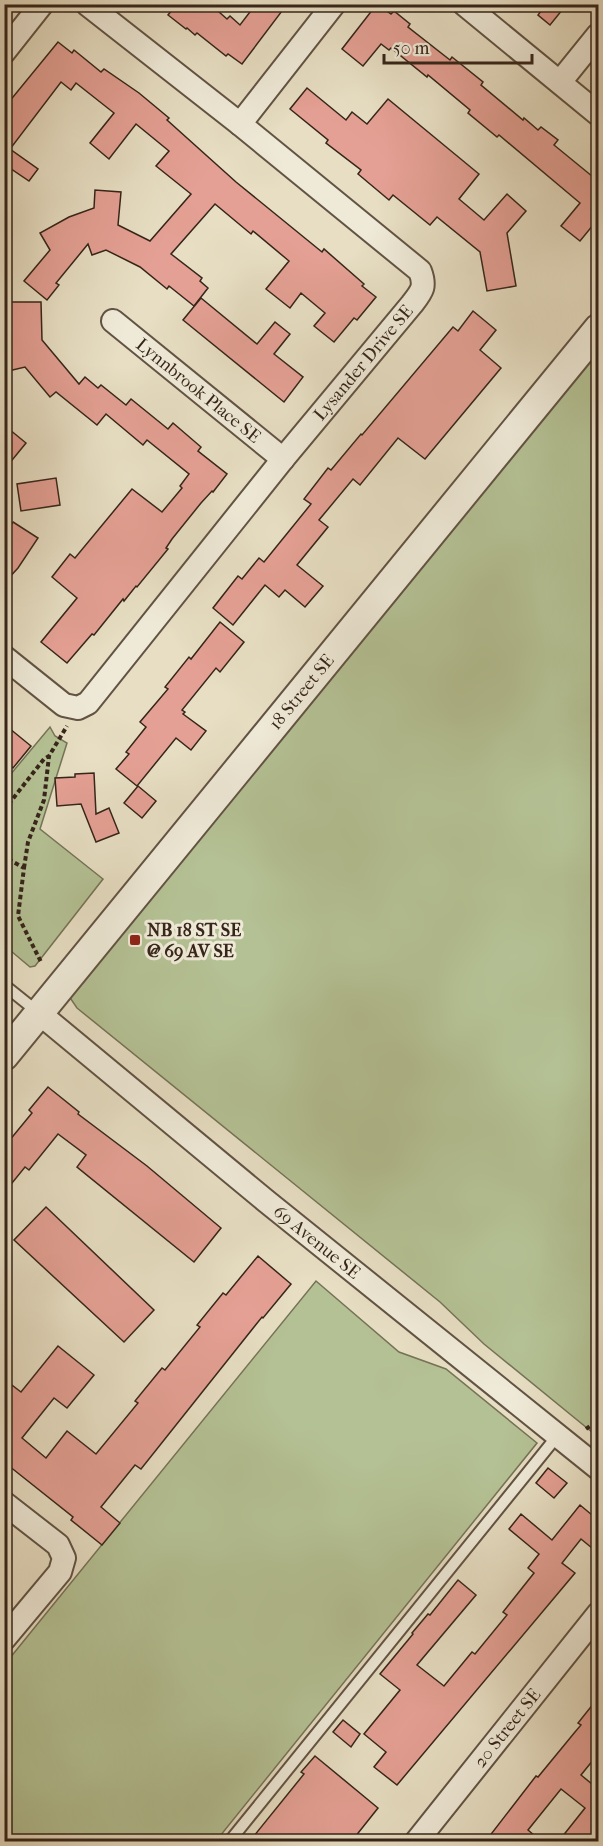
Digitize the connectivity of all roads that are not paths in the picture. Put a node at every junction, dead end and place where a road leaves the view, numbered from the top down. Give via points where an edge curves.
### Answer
1 (42, 4) edge
2 (87, 4) edge
3 (334, 4) edge
4 (464, 4) edge
5 (598, 35) edge
6 (4, 52) edge
7 (560, 82) junction
8 (598, 114) edge
9 (240, 124) junction
10 (113, 321) dead end
11 (598, 329) edge
12 (283, 459) junction
13 (4, 657) edge
14 (4, 985) edge
15 (39, 1013) junction
16 (4, 1056) edge
17 (558, 1435) junction
18 (598, 1468) edge
19 (4, 1503) edge
20 (598, 1614) edge
21 (4, 1639) edge
22 (228, 1842) edge
23 (416, 1842) edge

1 - 6 street
2 - 9 street, Lysander Drive SE
3 - 9 street
4 - 7 street
5 - 7 street
7 - 8 street
9 - 12 street, Lysander Drive SE via 420,271 424,281 412,304
10 - 12 street, Lynnbrook Place SE
11 - 15 street, 18 Street SE
12 - 13 street, Lysander Drive SE via 88,703 78,708 64,705
14 - 15 lane
15 - 16 street, 18 Street SE
15 - 17 street, 69 Avenue SE
17 - 18 street, 69 Avenue SE
17 - 22 lane
19 - 21 street via 58,1545 64,1558 60,1572
20 - 23 street, 20 Street SE

